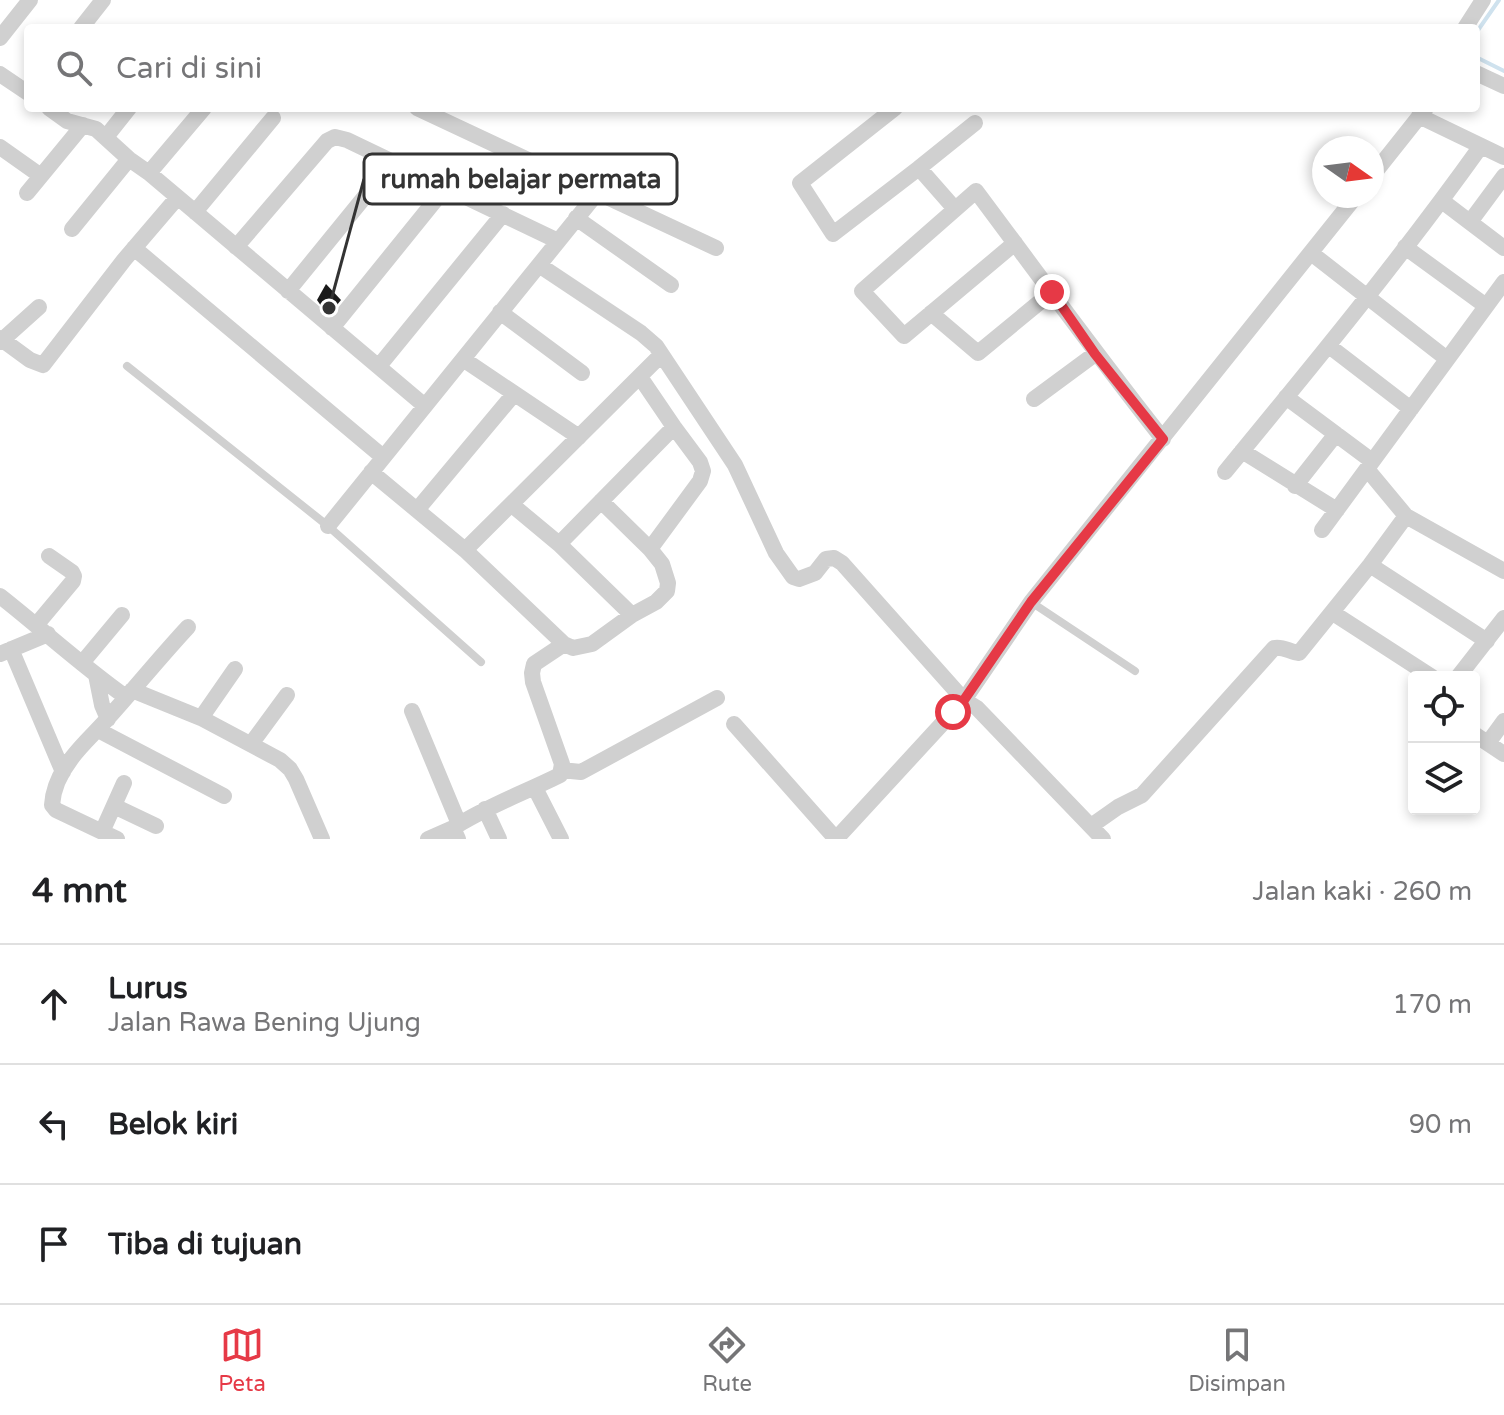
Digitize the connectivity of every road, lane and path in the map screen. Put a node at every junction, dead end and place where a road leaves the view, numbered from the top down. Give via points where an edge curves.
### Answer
1 (30, 0) edge
2 (103, 0) edge
3 (1483, 0) edge
4 (87, 24) edge
5 (1468, 24) edge
6 (0, 38) edge
7 (0, 74) edge
8 (1480, 75) edge
9 (1504, 86) edge
10 (24, 90) edge
11 (55, 112) edge
12 (118, 112) edge
13 (201, 112) edge
14 (426, 112) edge
15 (890, 112) edge
16 (1422, 112) edge
17 (273, 118) dead end
18 (975, 123) dead end
19 (83, 125) junction
20 (106, 137) junction
21 (1481, 146) junction
22 (0, 147) edge
23 (1504, 157) edge
24 (129, 159) junction
25 (1384, 161) edge
26 (393, 162) junction
27 (919, 168) junction
28 (149, 173) junction
29 (41, 176) junction
30 (1504, 176) edge
31 (446, 187) junction
32 (598, 192) junction
33 (27, 193) dead end
34 (177, 198) junction
35 (1442, 201) junction
36 (1347, 208) edge
37 (955, 209) junction
38 (195, 212) junction
39 (503, 214) junction
40 (576, 218) junction
41 (1470, 222) junction
42 (72, 229) dead end
43 (558, 241) junction
44 (1015, 243) junction
45 (236, 247) junction
46 (1405, 247) junction
47 (134, 248) junction
48 (716, 248) dead end
49 (1504, 248) edge
50 (1311, 253) junction
51 (539, 265) junction
52 (1504, 282) edge
53 (671, 285) dead end
54 (288, 291) junction
55 (1052, 292) junction
56 (1367, 297) junction
57 (1486, 306) junction
58 (39, 307) dead end
59 (500, 312) junction
60 (931, 313) junction
61 (332, 328) junction
62 (1, 340) edge
63 (1329, 346) junction
64 (1095, 354) junction
65 (661, 355) junction
66 (463, 359) junction
67 (1447, 359) junction
68 (127, 366) dead end
69 (379, 366) junction
70 (582, 373) dead end
71 (640, 377) junction
72 (514, 394) junction
73 (1286, 397) junction
74 (1034, 399) dead end
75 (425, 406) junction
76 (1411, 409) junction
77 (674, 427) junction
78 (1336, 434) junction
79 (579, 437) junction
80 (1163, 439) junction
81 (1242, 451) junction
82 (383, 457) junction
83 (1370, 465) junction
84 (371, 472) junction
85 (1225, 472) dead end
86 (1295, 486) junction
87 (601, 501) junction
88 (511, 504) junction
89 (417, 510) junction
90 (1337, 510) junction
91 (1406, 516) junction
92 (328, 526) junction
93 (1322, 530) dead end
94 (559, 544) junction
95 (650, 549) junction
96 (465, 550) junction
97 (49, 556) dead end
98 (1370, 565) junction
99 (1504, 571) edge
100 (0, 596) edge
101 (1031, 602) junction
102 (1333, 613) junction
103 (122, 615) dead end
104 (632, 615) junction
105 (1504, 618) edge
106 (188, 627) dead end
107 (42, 629) junction
108 (1487, 641) junction
109 (564, 644) junction
110 (5, 652) edge
111 (481, 662) dead end
112 (82, 663) junction
113 (235, 669) dead end
114 (1135, 671) dead end
115 (1423, 671) edge
116 (1463, 671) edge
117 (96, 675) junction
118 (129, 693) junction
119 (287, 695) dead end
120 (717, 698) dead end
121 (964, 700) junction
122 (412, 711) dead end
123 (201, 718) junction
124 (1504, 721) edge
125 (103, 724) junction
126 (734, 724) dead end
127 (1481, 739) edge
128 (251, 744) junction
129 (1504, 754) edge
130 (561, 770) junction
131 (63, 772) junction
132 (124, 783) dead end
133 (535, 788) junction
134 (224, 796) dead end
135 (114, 806) junction
136 (485, 809) junction
137 (156, 826) dead end
138 (1091, 826) junction
139 (457, 830) edge
140 (110, 835) edge
141 (322, 839) edge
142 (428, 839) edge
143 (499, 839) edge
144 (561, 839) edge
145 (836, 839) edge
146 (1103, 839) edge

1 - 6 street
2 - 4 street
3 - 5 street
7 - 10 street
8 - 9 street
11 - 19 street
12 - 20 street
13 - 28 street
14 - 32 street
15 - 27 street via 800,183 833,234
16 - 21 street
16 - 25 street
17 - 38 street
18 - 27 street
19 - 20 street
19 - 29 street
20 - 24 street
21 - 23 street
21 - 35 street
22 - 29 street
24 - 28 street
24 - 42 street
26 - 31 street
26 - 45 street via 347,140 327,141
26 - 54 street
27 - 37 street
28 - 34 street
29 - 33 street
30 - 41 street
31 - 39 street
31 - 61 street
32 - 40 street
32 - 48 street
34 - 38 street
34 - 47 street
35 - 41 street
35 - 46 street
36 - 50 street
37 - 44 street via 976,191
37 - 60 street via 862,291 904,336
38 - 45 street
39 - 43 street
39 - 69 street
40 - 43 street
40 - 53 street
41 - 49 street
43 - 51 street
44 - 55 street
44 - 60 street
45 - 54 street
46 - 56 street
46 - 57 street
47 - 62 street via 43,365
47 - 82 street
50 - 56 street
50 - 80 street
51 - 59 street
51 - 65 street via 641,333
52 - 57 street
54 - 61 street
55 - 60 street via 978,353
55 - 64 street
56 - 63 street
56 - 67 street
57 - 67 street
58 - 62 street
59 - 66 street
59 - 70 street
61 - 69 street
63 - 73 street
63 - 76 street
64 - 74 street
64 - 80 street
65 - 71 street
65 - 121 street via 735,465 776,553 793,577 815,573 826,559 842,563
66 - 72 street
66 - 75 street
67 - 76 street
68 - 92 lane
69 - 75 street
71 - 77 street
71 - 79 street
72 - 79 street
72 - 89 street
73 - 78 street
73 - 81 street
75 - 82 street
76 - 83 street
77 - 87 street
77 - 95 street via 703,471
78 - 83 street
78 - 86 street
79 - 88 street
80 - 101 street
81 - 85 street
81 - 86 street
82 - 84 street
83 - 90 street
83 - 91 street
84 - 89 street
84 - 92 street
86 - 90 street
87 - 94 street
87 - 95 street
88 - 94 street
88 - 96 street
89 - 96 street
90 - 93 street
91 - 98 street
91 - 99 street
92 - 111 lane
94 - 104 street
95 - 104 street via 662,564 667,591
96 - 109 street
97 - 107 street via 74,576
98 - 102 street
98 - 108 street
100 - 107 street
101 - 114 lane
101 - 121 street
102 - 115 street
102 - 138 street via 1299,653 1274,648 1142,795
103 - 112 street
104 - 109 street via 592,644
105 - 108 street
106 - 118 street
107 - 110 street
107 - 112 street
108 - 116 street
109 - 130 street via 534,664 532,673
110 - 131 street
112 - 117 street
113 - 123 street
117 - 118 street
117 - 125 street
118 - 123 street
118 - 125 street
119 - 128 street
120 - 130 street via 581,772
121 - 138 street
121 - 145 street
122 - 139 street
123 - 128 street
124 - 127 street
125 - 131 street
125 - 134 street
126 - 145 street
127 - 129 street
128 - 141 street via 290,769
130 - 133 street
131 - 140 street via 52,805
132 - 135 street
133 - 136 street
133 - 144 street
135 - 137 street
135 - 140 street
136 - 139 street
136 - 143 street
138 - 146 street
139 - 142 street

